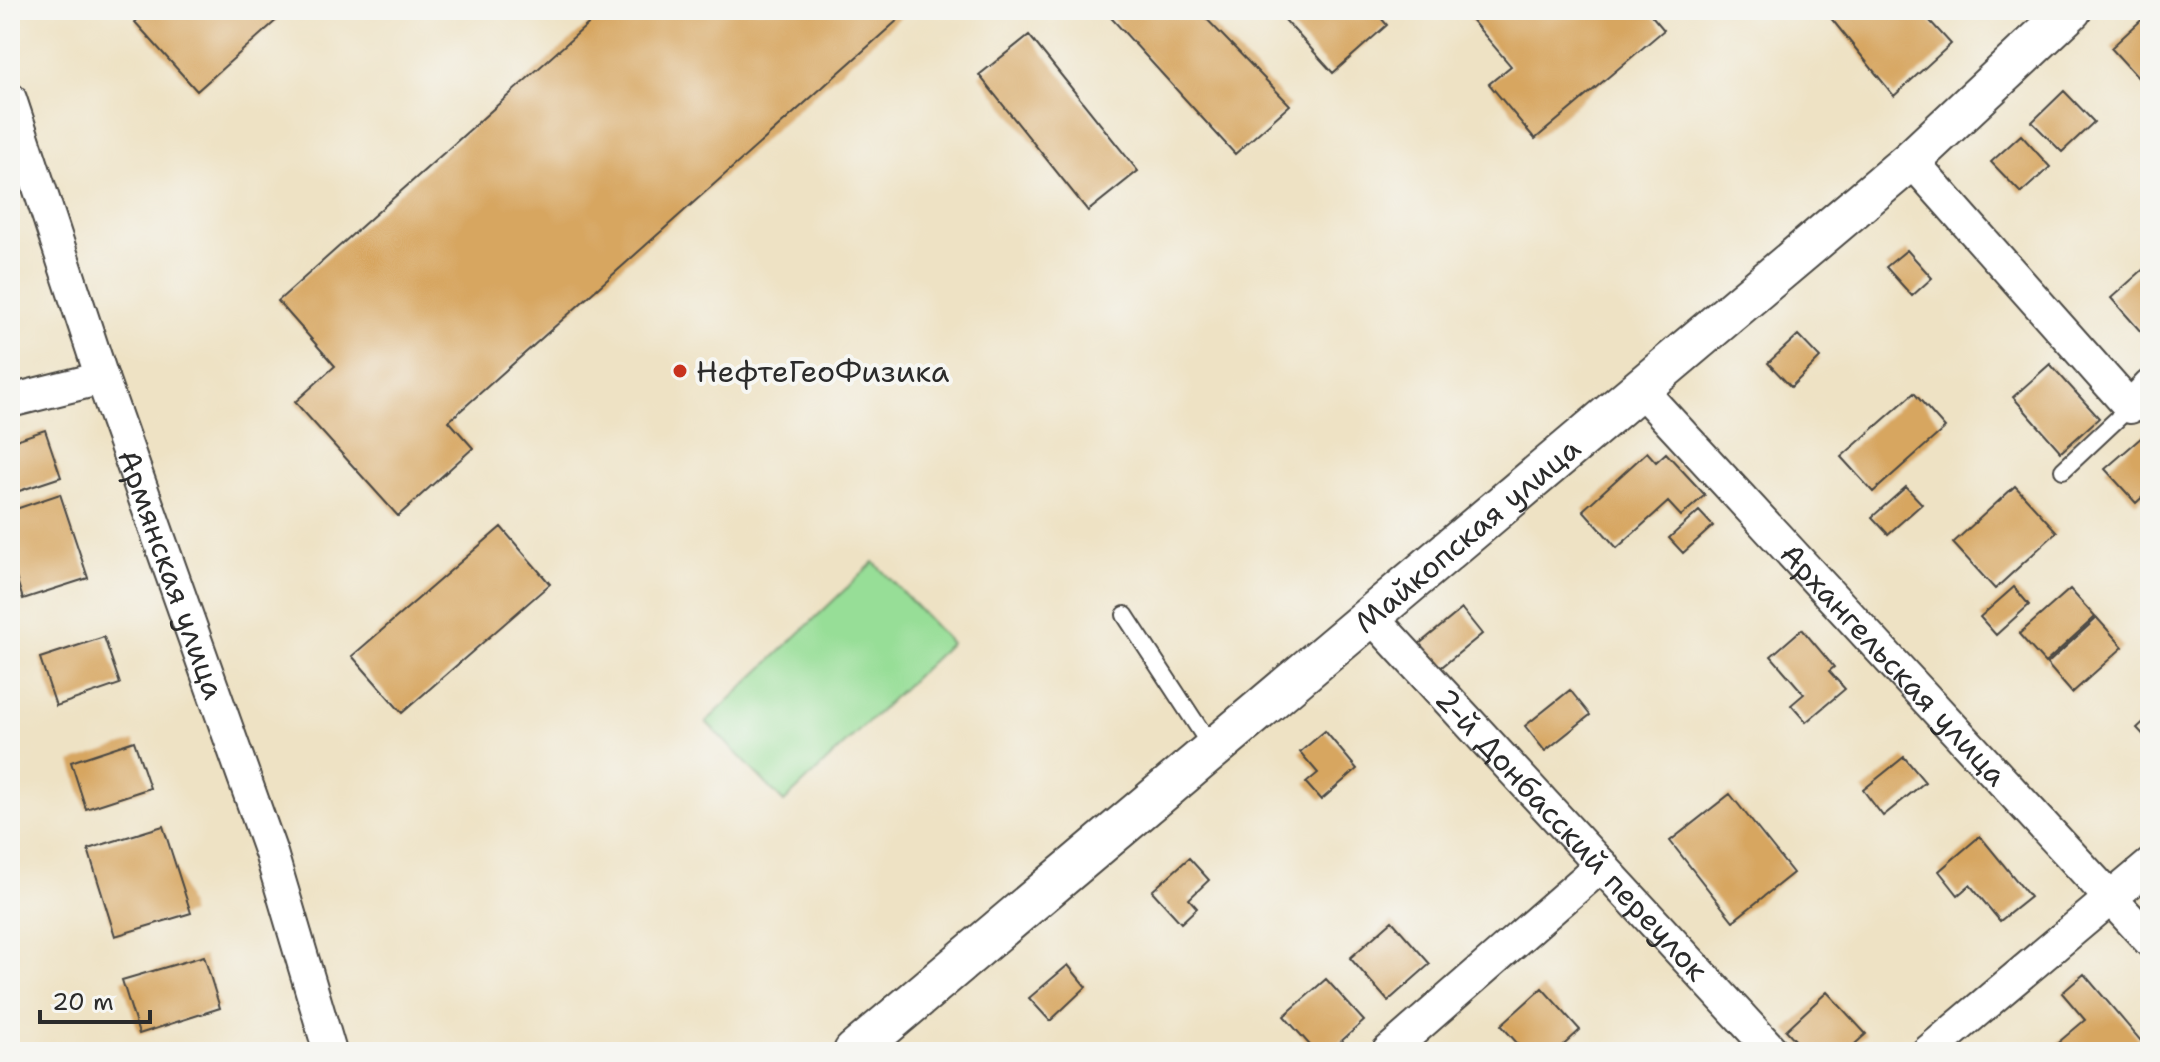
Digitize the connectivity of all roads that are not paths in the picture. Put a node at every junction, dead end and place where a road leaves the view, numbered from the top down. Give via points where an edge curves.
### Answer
1 (2071, 10) edge
2 (10, 99) edge
3 (1911, 160) junction
4 (102, 378) junction
5 (1639, 388) junction
6 (2140, 396) edge
7 (10, 401) edge
8 (2063, 470) dead end
9 (1125, 615) dead end
10 (1370, 615) junction
11 (1212, 749) junction
12 (1602, 865) junction
13 (2150, 865) edge
14 (2111, 899) junction
15 (2150, 941) edge
16 (330, 1052) edge
17 (854, 1052) edge
18 (1388, 1052) edge
19 (1773, 1052) edge
20 (1928, 1052) edge

1 - 3 street, Майкопская улица
2 - 4 street, Армянская улица
3 - 5 street, Майкопская улица
3 - 6 street
4 - 7 street
4 - 16 street, Армянская улица via 271,853
5 - 10 street, Майкопская улица
5 - 14 street, Архангельская улица
6 - 8 lane
9 - 11 lane
10 - 11 street, Майкопская улица
10 - 12 street, 2-й Донбасский переулок
11 - 17 street, Майкопская улица
12 - 18 street
12 - 19 street, 2-й Донбасский переулок
13 - 14 street
14 - 15 street, Архангельская улица
14 - 20 street

